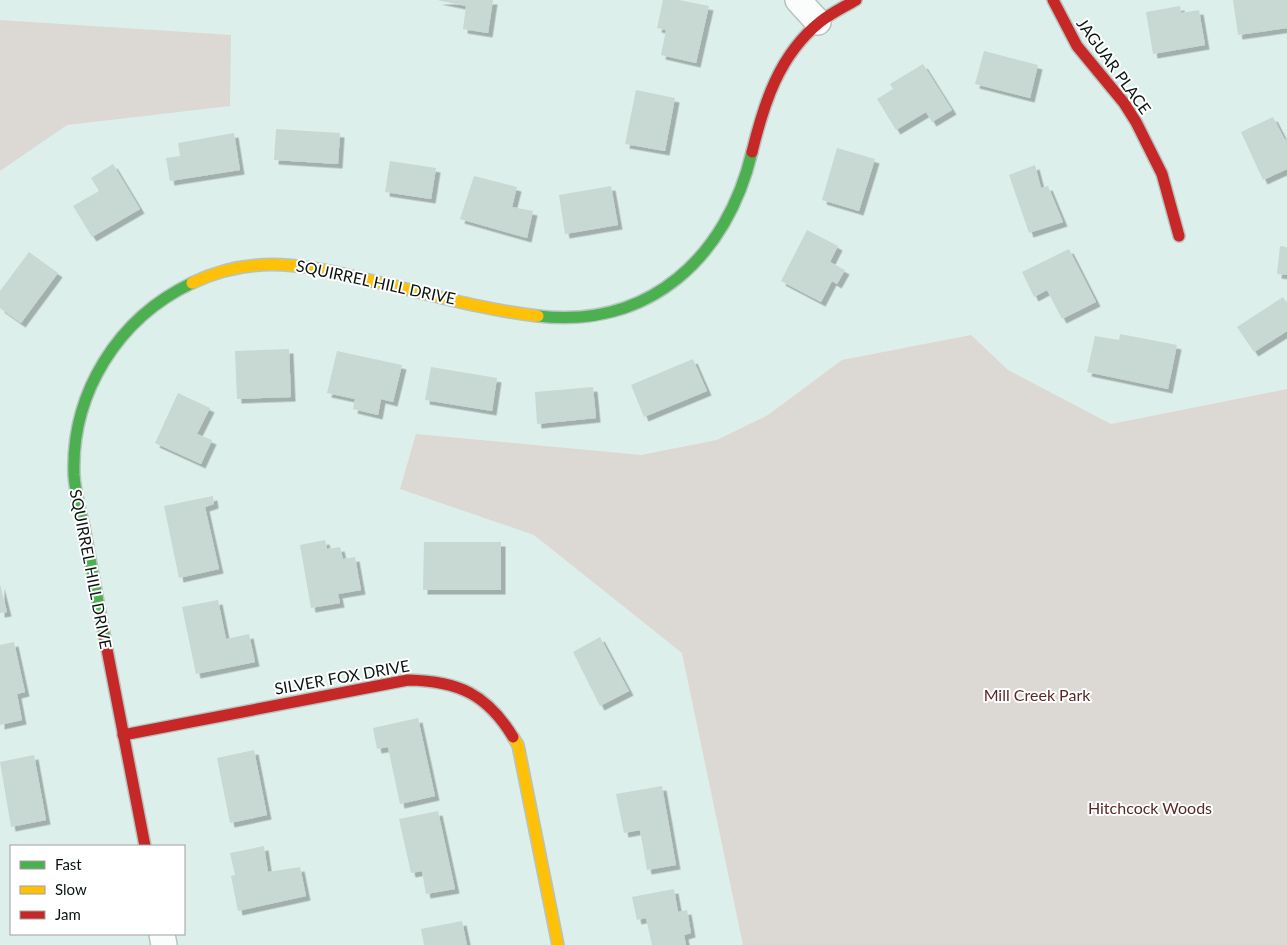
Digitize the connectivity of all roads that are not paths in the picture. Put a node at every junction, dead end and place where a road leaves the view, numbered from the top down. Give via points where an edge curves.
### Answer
1 (798, 0) edge
2 (856, 0) edge
3 (1053, 0) edge
4 (818, 22) junction
5 (1179, 236) dead end
6 (123, 735) junction
7 (145, 845) edge
8 (558, 945) edge

1 - 4 street
2 - 4 street, SQUIRREL HILL DRIVE
3 - 5 street, JAGUAR PLACE via 1077,46 1136,122 1162,174
4 - 6 street, SQUIRREL HILL DRIVE via 774,80 741,192 719,234 682,276 638,303 592,316 542,318 312,267 269,263 231,268 197,279 162,298 118,338 89,386 77,425 74,461 77,498
6 - 7 street, SQUIRREL HILL DRIVE
6 - 8 street, SILVER FOX DRIVE via 408,680 452,684 474,694 504,720 518,745

